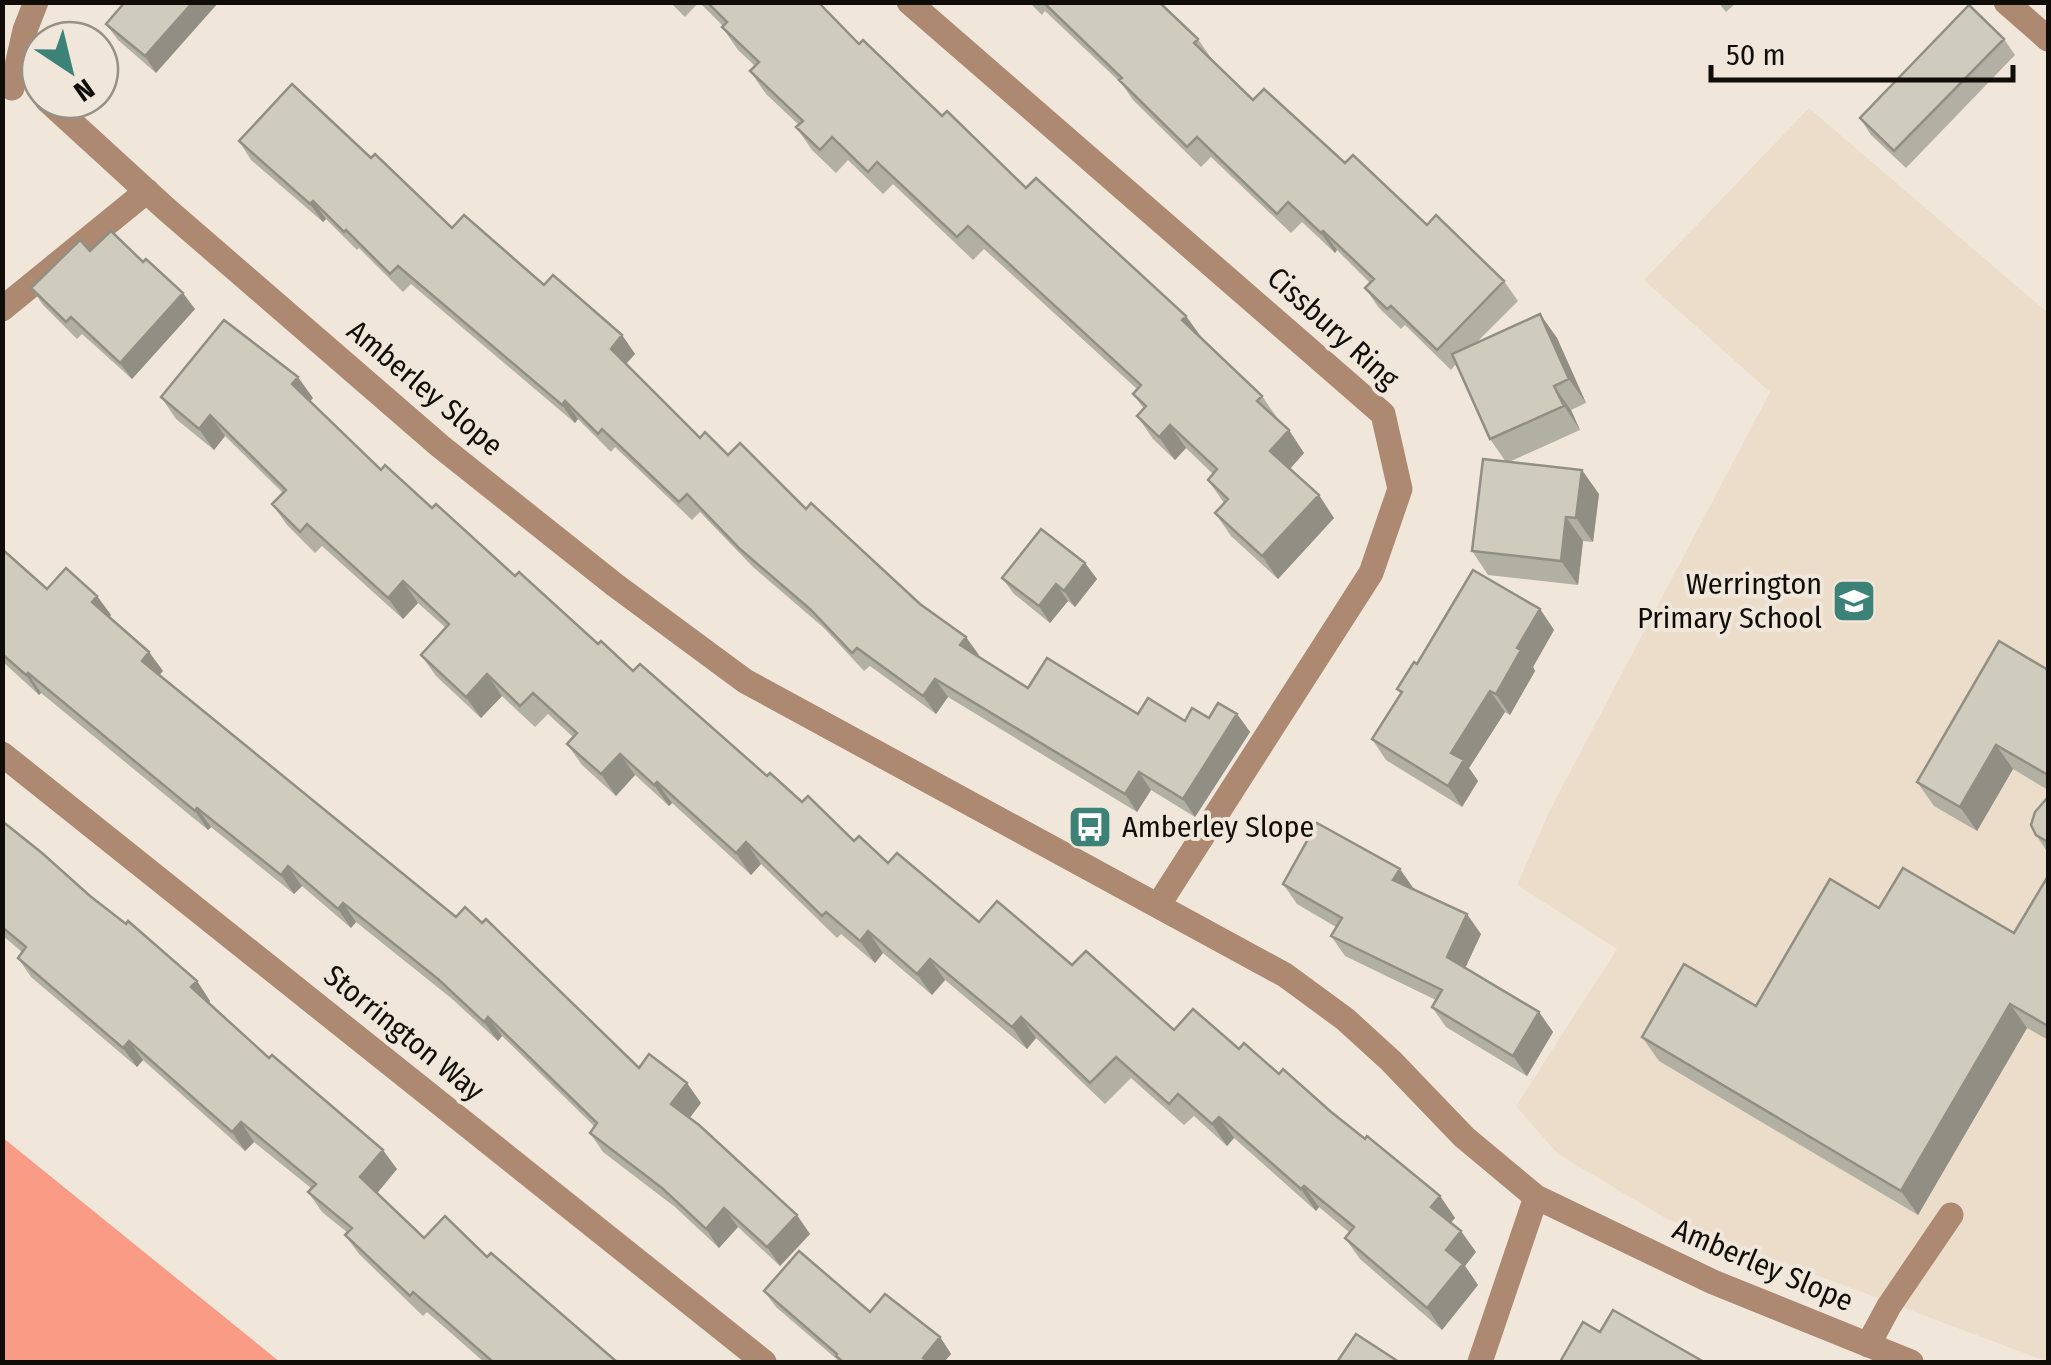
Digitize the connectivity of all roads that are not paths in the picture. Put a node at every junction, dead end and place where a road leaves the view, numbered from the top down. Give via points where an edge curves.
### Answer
1 (36, 2) edge
2 (909, 2) edge
3 (2006, 2) edge
4 (2048, 39) edge
5 (7, 88) edge
6 (70, 120) edge
7 (147, 191) junction
8 (2, 308) edge
9 (2, 754) edge
10 (1159, 904) junction
11 (1536, 1197) junction
12 (1952, 1216) dead end
13 (1868, 1345) junction
14 (764, 1362) edge
15 (1480, 1362) edge
16 (1911, 1362) edge

1 - 5 street
2 - 10 street, Cissbury Ring via 1384,414 1400,489 1371,573
3 - 4 street
6 - 7 street, Amberley Slope
7 - 8 street
7 - 10 street, Amberley Slope via 440,446 744,682
9 - 14 street, Storrington Way
10 - 11 street, Amberley Slope via 1285,975 1345,1018 1464,1137
11 - 13 street, Amberley Slope via 1714,1282
11 - 15 street
12 - 13 street
13 - 16 street, Amberley Slope

